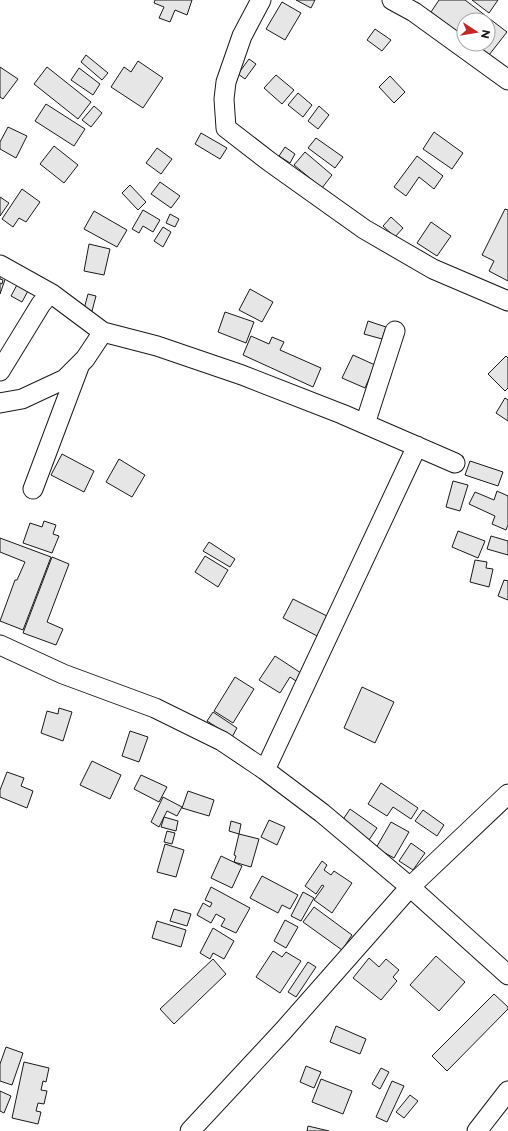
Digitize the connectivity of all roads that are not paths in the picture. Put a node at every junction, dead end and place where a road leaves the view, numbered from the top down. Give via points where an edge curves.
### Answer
1 (260, 0) edge
2 (392, 0) edge
3 (418, 6) edge
4 (508, 80) edge
5 (0, 265) edge
6 (52, 294) junction
7 (508, 301) edge
8 (395, 331) dead end
9 (103, 332) junction
10 (80, 364) junction
11 (0, 372) edge
12 (0, 403) edge
13 (365, 424) junction
14 (417, 446) junction
15 (455, 463) dead end
16 (33, 489) dead end
17 (0, 645) edge
18 (265, 770) junction
19 (508, 794) edge
20 (410, 887) junction
21 (508, 975) edge
22 (508, 1091) edge
23 (190, 1131) edge
24 (477, 1131) edge

1 - 7 street via 242,36 226,82 226,128 364,229 433,269
2 - 3 street
3 - 4 street
5 - 6 street
6 - 9 street
6 - 11 street via 41,304
8 - 13 street
9 - 10 street
9 - 13 street via 157,346 242,375
10 - 12 street via 65,379 47,388 22,399
10 - 16 street
13 - 14 street
14 - 15 street
14 - 18 street
17 - 18 street via 64,674 156,708 222,741
18 - 20 street via 322,813
19 - 20 street
20 - 21 street
20 - 23 street via 283,1031
22 - 24 street

